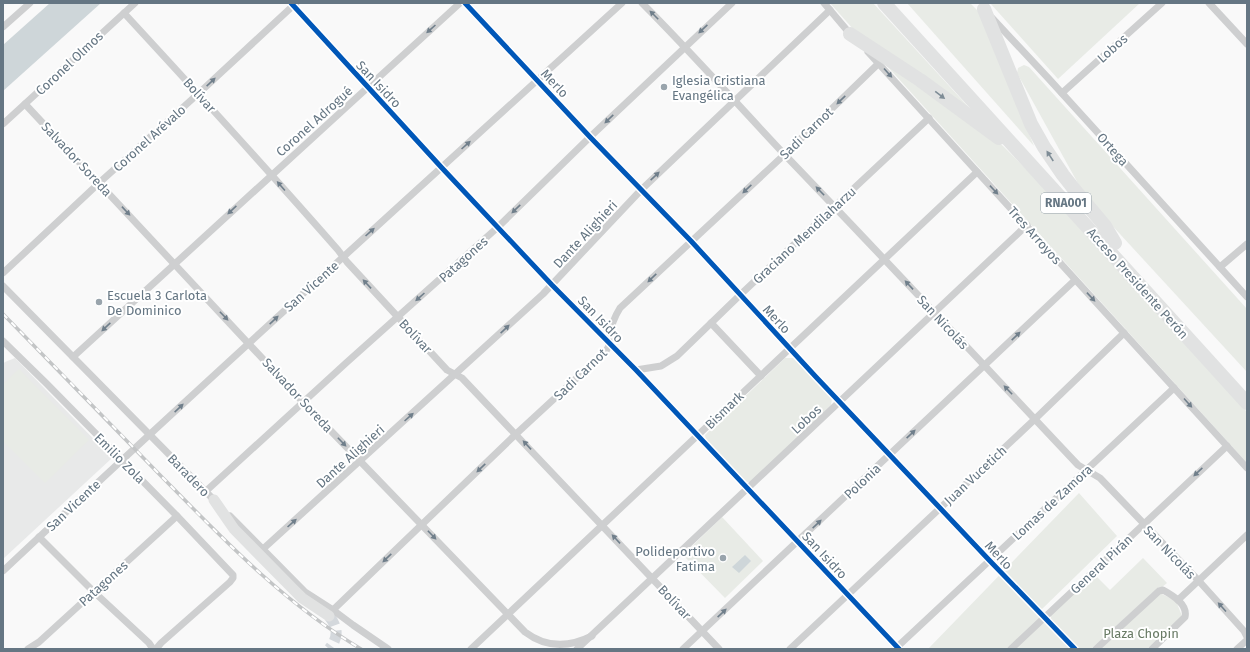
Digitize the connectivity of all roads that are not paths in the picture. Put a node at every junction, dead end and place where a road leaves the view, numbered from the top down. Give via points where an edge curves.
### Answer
1 (30, 3) edge
2 (135, 3) edge
3 (460, 3) edge
4 (465, 3) edge
5 (622, 3) edge
6 (642, 3) edge
7 (732, 3) edge
8 (824, 3) edge
9 (884, 3) edge
10 (895, 3) edge
11 (1162, 3) edge
12 (1209, 3) edge
13 (294, 4) edge
14 (981, 6) edge
15 (830, 10) junction
16 (124, 13) junction
17 (3, 27) edge
18 (850, 34) junction
19 (1247, 44) edge
20 (685, 46) junction
21 (879, 63) junction
22 (537, 80) junction
23 (367, 88) junction
24 (199, 93) junction
25 (1062, 93) junction
26 (734, 101) junction
27 (25, 104) junction
28 (929, 118) junction
29 (3, 124) edge
30 (590, 137) junction
31 (785, 154) junction
32 (442, 168) junction
33 (977, 172) junction
34 (272, 174) junction
35 (99, 183) junction
36 (641, 190) junction
37 (1055, 191) junction
38 (835, 206) junction
39 (1027, 226) junction
40 (498, 227) junction
41 (691, 241) junction
42 (1115, 243) junction
43 (1247, 244) edge
44 (343, 257) junction
45 (885, 259) junction
46 (174, 264) junction
47 (1220, 267) junction
48 (3, 272) edge
49 (1075, 280) junction
50 (552, 284) junction
51 (3, 286) edge
52 (740, 295) junction
53 (1247, 297) edge
54 (934, 312) junction
55 (398, 317) junction
56 (711, 323) junction
57 (1124, 333) junction
58 (3, 341) edge
59 (249, 343) junction
60 (610, 345) junction
61 (789, 349) junction
62 (73, 357) junction
63 (985, 366) junction
64 (636, 370) junction
65 (455, 374) junction
66 (761, 376) junction
67 (1174, 388) junction
68 (1247, 389) edge
69 (303, 402) junction
70 (840, 403) junction
71 (1247, 403) edge
72 (1035, 419) junction
73 (516, 434) junction
74 (150, 435) junction
75 (697, 436) junction
76 (1227, 446) junction
77 (890, 454) junction
78 (121, 460) junction
79 (361, 461) junction
80 (1247, 468) edge
81 (1086, 470) junction
82 (747, 489) junction
83 (205, 492) junction
84 (214, 500) junction
85 (940, 508) junction
86 (177, 516) junction
87 (422, 524) junction
88 (1144, 524) junction
89 (603, 526) junction
90 (1247, 534) edge
91 (39, 537) junction
92 (797, 542) junction
93 (263, 549) junction
94 (990, 561) junction
95 (3, 571) edge
96 (652, 578) junction
97 (1198, 580) junction
98 (93, 591) junction
99 (847, 595) junction
100 (1178, 600) junction
101 (331, 613) junction
102 (508, 614) junction
103 (1044, 617) junction
104 (702, 631) junction
105 (592, 636) junction
106 (1247, 637) edge
107 (1247, 640) edge
108 (572, 647) edge
109 (897, 648) edge
110 (28, 649) edge
111 (155, 649) edge
112 (388, 649) edge
113 (471, 649) edge
114 (577, 649) edge
115 (683, 649) edge
116 (719, 649) edge
117 (790, 649) edge
118 (1010, 649) edge
119 (1075, 649) edge
120 (1096, 649) edge
121 (1152, 649) edge
122 (1237, 649) edge

1 - 17 street
2 - 16 street, Coronel Olmos
3 -> 23 street, Coronel Adrogué
4 - 22 street, Merlo
5 - 22 street, San Vicente
20 -> 6 street, San Nicolás
7 -> 20 street, Patagones
8 - 15 street, Tres Arroyos
9 - 37 highway, Acceso Presidente Perón / RNA001
10 - 42 highway, Acceso Presidente Perón / RNA001
11 - 25 street, Lobos
12 - 19 street
13 - 23 street, San Isidro
24 -> 13 street, Coronel Arévalo
14 - 25 street, Ortega
42 -> 14 highway via 1105,226 1063,175 1031,124
15 - 18 street, Tres Arroyos
15 - 26 street, Dante Alighieri
16 - 24 street, Bolívar
16 - 27 street, Coronel Olmos
18 - 21 street, Tres Arroyos
18 -> 37 highway via 920,80 1000,140
20 - 26 street, San Nicolás
20 -> 30 street, Patagones
21 -> 28 street, Tres Arroyos
21 -> 31 street, Sadi Carnot
22 - 30 street, Merlo
32 -> 22 street, San Vicente
23 - 32 street, San Isidro
23 - 34 street, Coronel Adrogué
24 - 34 street, Bolívar
24 - 35 street, Coronel Arévalo
25 - 47 street, Ortega
26 - 31 street, San Nicolás
36 -> 26 street, Dante Alighieri
27 - 29 street, Coronel Olmos
27 - 35 street, Salvador Soreda
28 - 33 street, Tres Arroyos
28 - 38 street, Graciano Mendilaharzu
30 - 36 street, Merlo
30 -> 40 street, Patagones
38 -> 31 street, San Nicolás
31 -> 41 street, Sadi Carnot
32 - 40 street, San Isidro
44 -> 32 street, San Vicente
33 -> 39 street, Tres Arroyos
33 - 45 street, Bismark
44 -> 34 street, Bolívar
34 -> 46 street, Coronel Adrogué
35 -> 46 street, Salvador Soreda
35 - 48 street, Coronel Arévalo
36 - 41 street, Merlo
36 - 50 street, Dante Alighieri
37 - 71 highway, Acceso Presidente Perón / RNA001
38 - 45 street, San Nicolás
38 - 52 street, Graciano Mendilaharzu
39 - 49 street, Tres Arroyos
39 - 54 street, Lobos
40 - 50 street, San Isidro
40 -> 55 street, Patagones
41 - 52 street, Merlo
41 -> 60 street, Sadi Carnot via 620,308 612,326
42 - 68 highway, Acceso Presidente Perón / RNA001
43 - 47 street
55 -> 44 street, Bolívar
59 -> 44 street, San Vicente
54 -> 45 street, San Nicolás
45 - 61 street, Bismark
46 -> 59 street, Salvador Soreda
46 -> 62 street, Coronel Adrogué
47 - 53 street, Ortega
49 -> 57 street, Tres Arroyos
63 -> 49 street, Polonia
50 - 60 street, San Isidro
65 -> 50 street, Dante Alighieri
51 - 62 street, Baradero
52 - 56 street, Graciano Mendilaharzu
52 - 61 street, Merlo
54 - 63 street, San Nicolás
54 - 70 street, Lobos
55 - 65 street, Bolívar via 447,370
55 - 69 street, Patagones
56 - 64 street, Graciano Mendilaharzu via 669,362
56 - 66 street
57 - 67 street, Tres Arroyos
57 - 72 street, Juan Vucetich
58 - 78 street, Emilio Zola
59 - 69 street, Salvador Soreda
74 -> 59 street, San Vicente
60 - 64 street, San Isidro
60 - 73 street, Sadi Carnot
61 - 66 street, Bismark
61 - 70 street, Merlo
62 - 74 street, Baradero
72 -> 63 street, San Nicolás
77 -> 63 street, Polonia
64 - 75 street, San Isidro
65 - 73 street, Bolívar via 462,378
79 -> 65 street, Dante Alighieri
66 - 75 street, Bismark
67 -> 76 street, Tres Arroyos
67 - 81 street, Lomas de Zamora
69 -> 79 street, Salvador Soreda
69 - 83 street, Patagones
70 - 77 street, Merlo
70 - 82 street, Lobos
72 - 81 street, San Nicolás
72 - 85 street, Juan Vucetich
73 -> 87 street, Sadi Carnot
89 -> 73 street, Bolívar
74 - 78 street, San Vicente
74 - 83 street, Baradero
75 - 82 street, San Isidro
75 - 89 street, Bismark
76 - 80 street, Tres Arroyos
76 -> 88 street, General Pirán
77 - 85 street, Merlo
92 -> 77 street, Polonia
78 - 86 street, Emilio Zola
78 - 91 street, San Vicente
79 - 87 street, Salvador Soreda
93 -> 79 street, Dante Alighieri
81 - 88 street, San Nicolás via 1100,478
81 - 94 street, Lomas de Zamora
82 - 92 street, San Isidro
82 - 96 street, Lobos
83 - 84 street, Baradero
84 - 93 street, Baradero
84 - 101 main road via 234,529 302,598
85 - 94 street, Merlo
85 - 99 street, Juan Vucetich
86 - 98 street, Patagones
86 - 111 street, Emilio Zola via 233,578
87 -> 101 street, Sadi Carnot
87 -> 102 street, Salvador Soreda
88 - 97 street, San Nicolás
88 - 103 street, General Pirán
96 -> 89 street, Bolívar
89 - 102 street, Bismark
90 - 97 street
91 - 95 street, San Vicente
91 - 98 street
92 - 99 street, San Isidro
104 -> 92 street, Polonia
93 - 101 street, Baradero via 305,592
94 - 103 street, Merlo
94 - 109 street, Lomas de Zamora
96 - 104 street, Bolívar
96 - 105 street, Lobos
97 - 100 street
106 -> 97 street, San Nicolás
98 - 110 street, Patagones via 39,642
98 - 111 street
99 - 109 street, San Isidro
99 - 117 street, Juan Vucetich
100 - 120 street via 1159,590
100 - 121 street via 1184,609 1185,617
101 - 112 street, Baradero
102 - 108 street, Salvador Soreda via 525,632 540,641
102 - 113 street, Bismark
103 - 118 street, General Pirán
103 - 119 street, Merlo
104 - 115 street, Polonia
104 - 116 street, Bolívar
105 - 108 street, Salvador Soreda
105 - 114 street, Lobos
107 - 122 street

